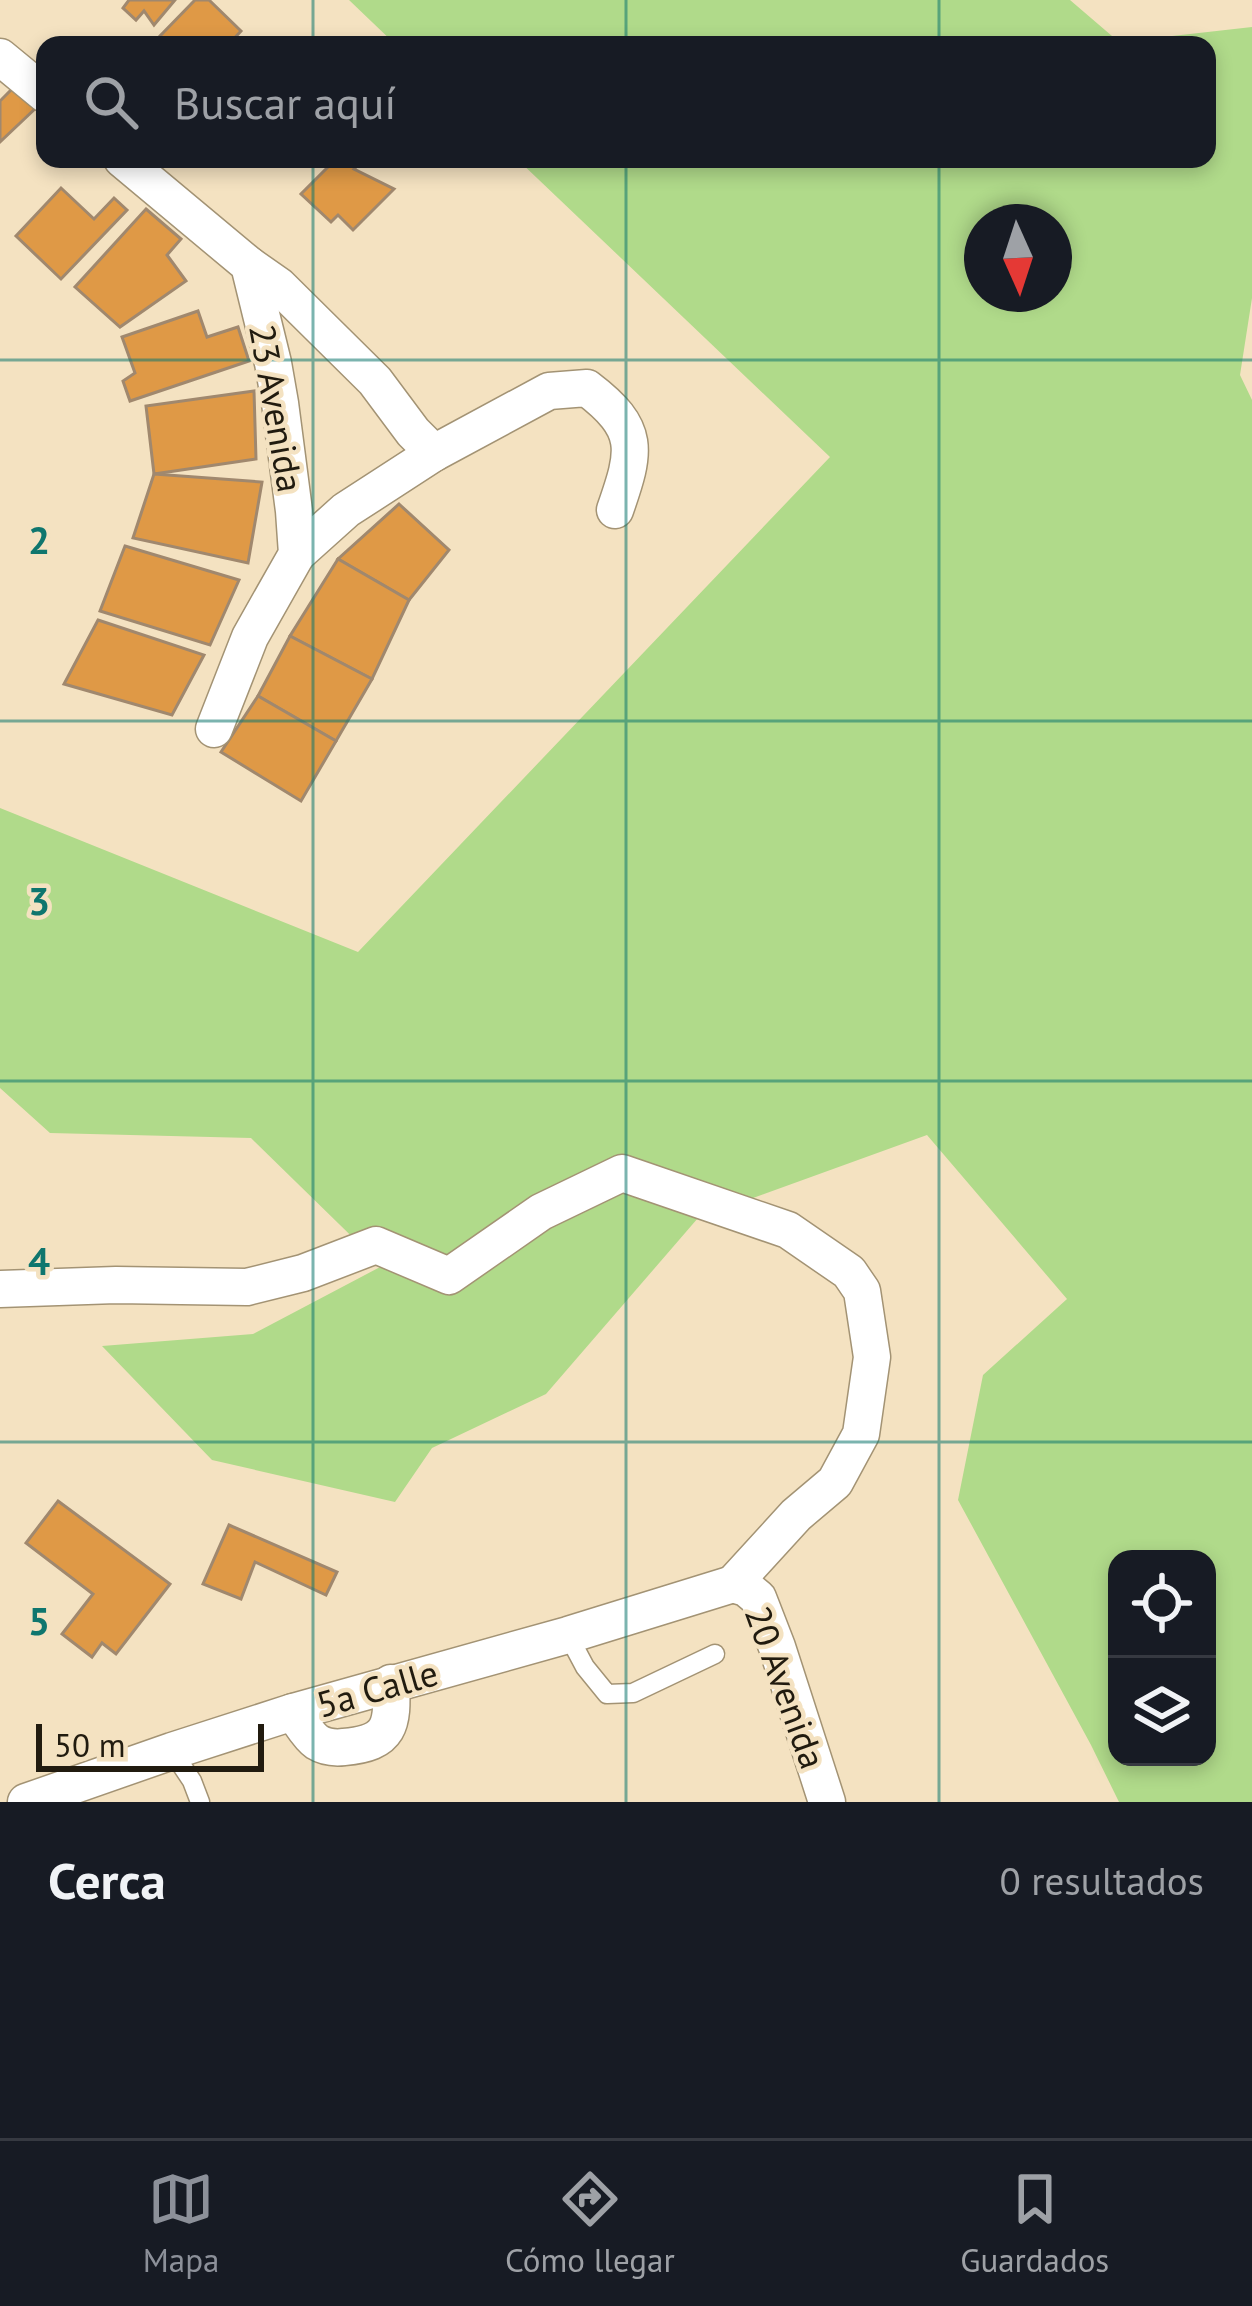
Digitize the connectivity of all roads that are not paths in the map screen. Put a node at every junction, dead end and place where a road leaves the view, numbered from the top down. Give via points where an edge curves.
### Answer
1 (0, 57) edge
2 (36, 87) edge
3 (133, 168) edge
4 (249, 265) junction
5 (434, 453) junction
6 (615, 510) dead end
7 (297, 554) junction
8 (214, 730) dead end
9 (0, 1289) edge
10 (733, 1584) junction
11 (568, 1635) junction
12 (715, 1654) dead end
13 (391, 1683) junction
14 (293, 1712) junction
15 (172, 1750) junction
16 (26, 1802) edge
17 (200, 1802) edge
18 (827, 1802) edge

1 - 2 street
3 - 4 street, 23 Avenida
4 - 5 street, 23 Avenida via 375,381
4 - 7 street, 23 Avenida via 280,403
5 - 6 street, 23 Avenida via 550,391 587,388 628,428 631,452
5 - 7 street, 23 Avenida via 346,510
7 - 8 street, 23 Avenida via 250,637
9 - 10 street via 248,1287 376,1245 449,1276 541,1212 622,1173 788,1230 849,1272 862,1291 872,1357 861,1434 835,1482
10 - 11 street, 5a Calle
10 - 18 street, 20 Avenida via 758,1598
11 - 12 lane via 607,1694 632,1693
11 - 13 street, 5a Calle
13 - 14 street, 5a Calle
13 - 14 street via 392,1717 372,1743 316,1742
14 - 15 street, 5a Calle
15 - 16 street, 5a Calle
15 - 17 lane

